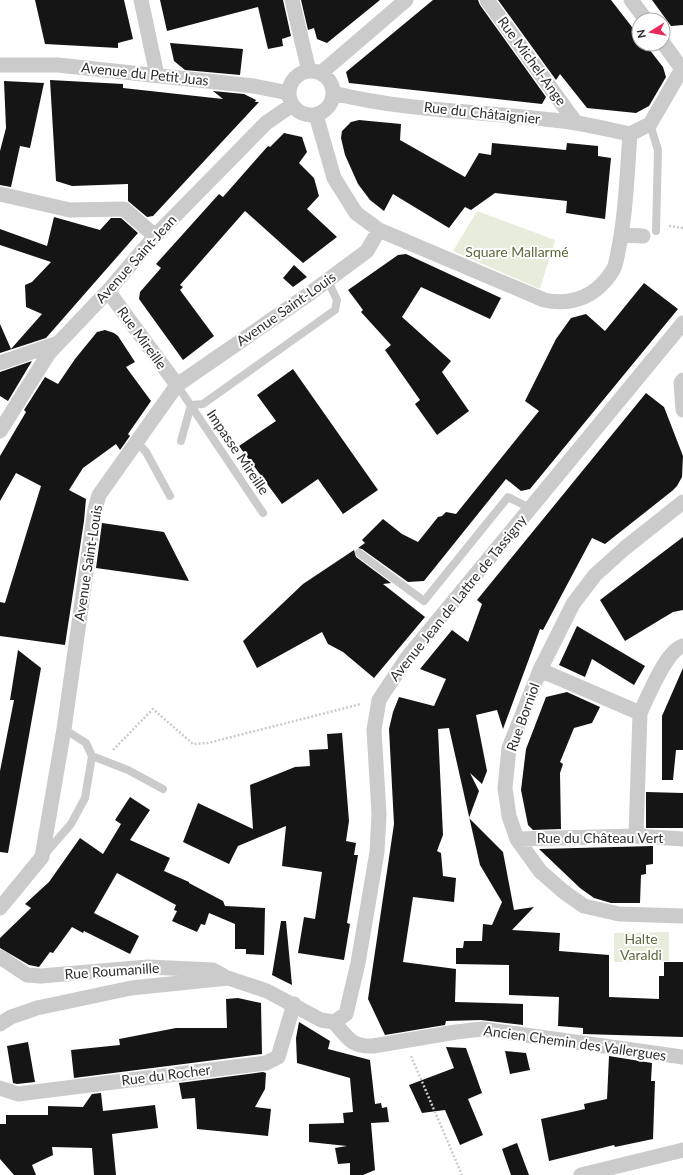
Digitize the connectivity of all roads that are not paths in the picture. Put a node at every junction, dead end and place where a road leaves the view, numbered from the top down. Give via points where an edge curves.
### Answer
1 (141, 0) edge
2 (292, 0) edge
3 (406, 0) edge
4 (487, 0) edge
5 (631, 0) edge
6 (640, 12) edge
7 (670, 52) edge
8 (0, 65) edge
9 (682, 68) edge
10 (315, 72) junction
11 (157, 75) junction
12 (333, 93) junction
13 (291, 99) junction
14 (316, 115) junction
15 (576, 123) junction
16 (650, 124) junction
17 (630, 134) junction
18 (0, 194) edge
19 (379, 230) junction
20 (650, 234) joint
21 (622, 235) junction
22 (155, 236) junction
23 (328, 280) junction
24 (108, 291) junction
25 (683, 323) edge
26 (59, 343) junction
27 (0, 363) edge
28 (683, 380) edge
29 (177, 385) junction
30 (191, 405) junction
31 (683, 410) edge
32 (0, 431) edge
33 (181, 441) dead end
34 (137, 442) junction
35 (170, 496) dead end
36 (683, 502) edge
37 (530, 508) junction
38 (262, 513) dead end
39 (359, 553) dead end
40 (683, 646) edge
41 (540, 670) junction
42 (640, 713) junction
43 (64, 729) junction
44 (92, 756) junction
45 (163, 789) dead end
46 (636, 836) junction
47 (517, 839) junction
48 (683, 839) edge
49 (42, 858) junction
50 (0, 908) edge
51 (683, 916) edge
52 (0, 957) edge
53 (228, 978) junction
54 (294, 1004) junction
55 (334, 1022) junction
56 (0, 1024) edge
57 (683, 1057) edge
58 (0, 1088) edge
59 (683, 1150) edge
60 (581, 1175) edge

1 - 11 street
2 - 10 street
3 - 10 street
4 - 15 street, Rue Michel-Ange
5 - 6 street
7 - 9 street
8 - 11 street, Avenue du Petit Juas via 58,65
9 - 16 street
10 - 12 street via 330,81
10 - 13 street via 297,76 293,81
11 - 13 street, Avenue du Petit Juas via 254,86
12 - 14 street via 329,107
12 - 15 street, Rue du Châtaignier via 359,99 480,114
13 - 14 street via 302,114
13 - 22 street, Avenue Saint-Jean
14 - 19 street via 334,178 356,213
15 - 17 street, Rue du Châtaignier
16 - 17 street
16 - 20 lane via 658,150
17 - 21 street
18 - 22 street via 70,210 124,209
19 - 21 street via 544,300 560,303 577,300 592,292 604,281 614,269
19 - 23 street, Avenue Saint-Louis via 367,251
20 - 21 street
22 - 24 street, Avenue Saint-Jean
23 - 29 street, Avenue Saint-Louis
23 - 30 lane via 337,300 335,310 203,404
24 - 26 street, Avenue Saint-Jean
24 - 29 street, Rue Mireille
25 - 37 street, Avenue Jean de Lattre de Tassigny
26 - 27 street
26 - 32 street, Avenue Saint-Jean
28 - 31 street
29 - 30 lane, Impasse Mireille
29 - 34 street, Avenue Saint-Louis
30 - 33 lane
30 - 38 lane, Impasse Mireille
34 - 35 lane via 146,452
34 - 43 street, Avenue Saint-Louis via 99,495 95,509
36 - 41 street, Rue Borniol via 625,548 595,576 573,604
37 - 39 lane via 508,497 424,601
37 - 55 street, Avenue Jean de Lattre de Tassigny via 406,659 379,700 374,730 380,814 377,852 358,963 346,1014
40 - 42 street via 669,658
41 - 42 street
41 - 47 street, Rue Borniol via 509,748 505,788 508,816
42 - 46 street
43 - 44 lane via 86,743
43 - 49 street, Avenue Saint-Louis
44 - 45 lane via 128,770
44 - 49 lane via 85,798 71,824
46 - 47 street, Rue du Château Vert
46 - 48 street, Rue du Château Vert
47 - 51 street, Rue Borniol via 540,870 584,906 620,914
49 - 50 street
52 - 53 street, Rue Roumanille via 27,975 148,967 213,970
53 - 54 street via 268,991
53 - 56 street via 131,988 37,1008 11,1017
54 - 55 street via 321,1020
54 - 58 street, Rue du Rocher via 278,1057 266,1063 18,1094
55 - 57 street, Ancien Chemin des Vallergues via 350,1041 361,1047 482,1030
59 - 60 street

